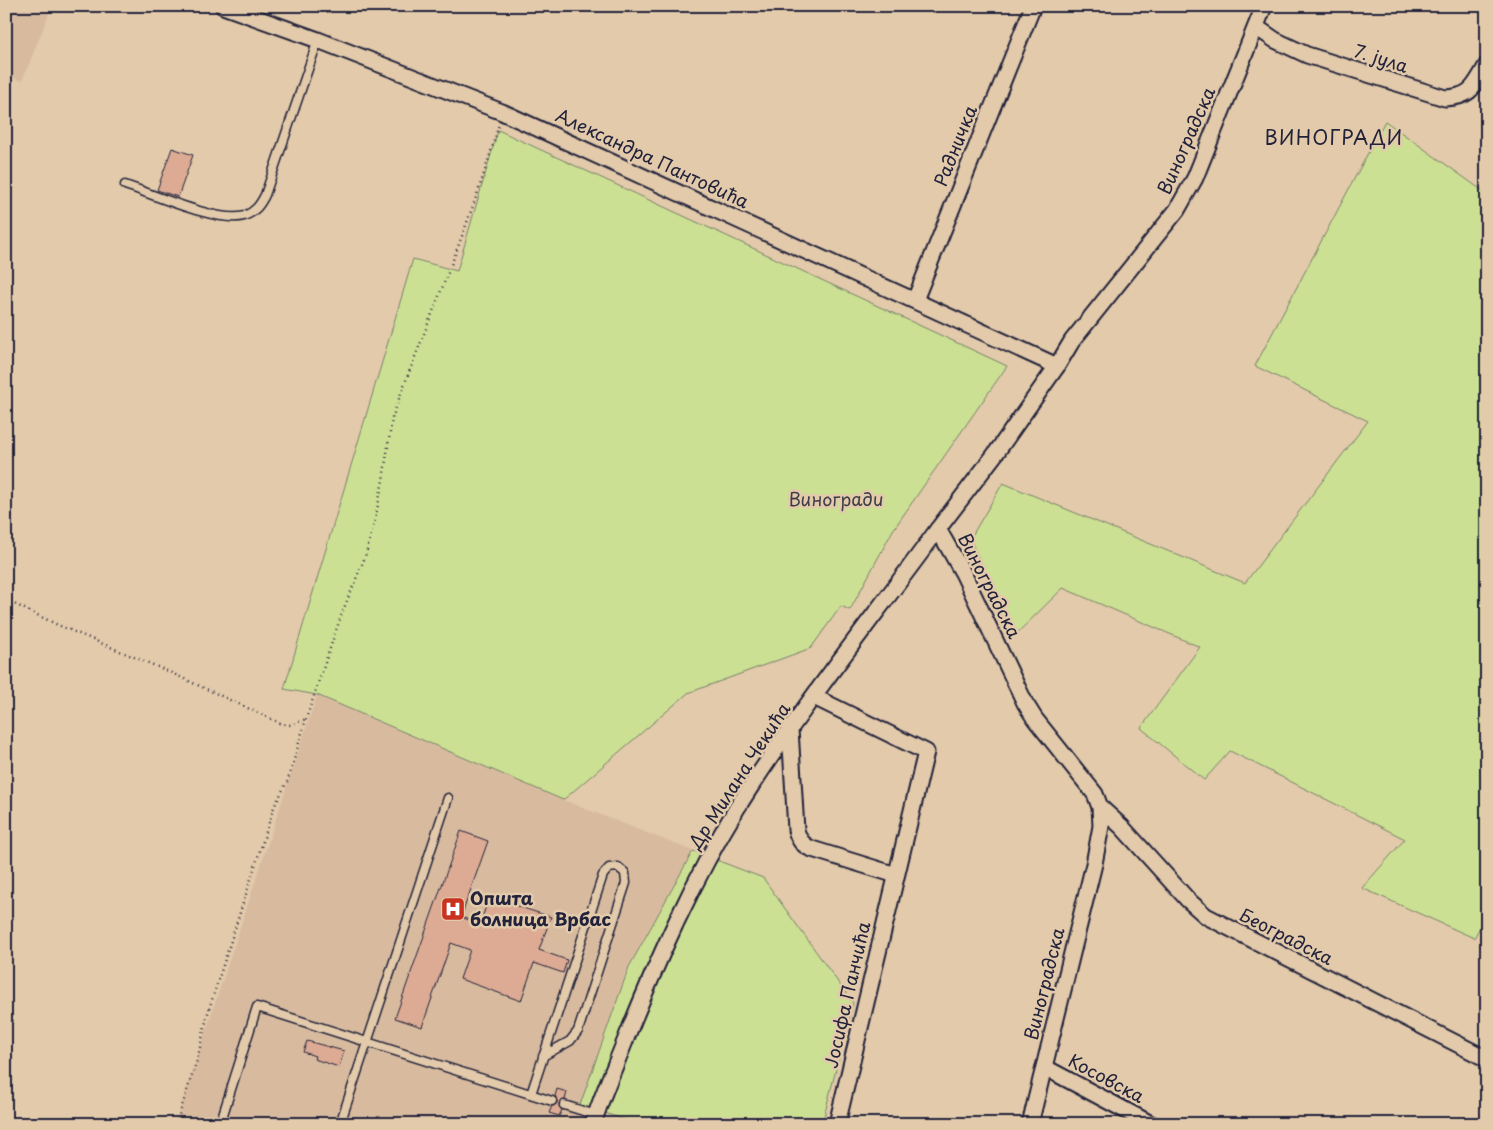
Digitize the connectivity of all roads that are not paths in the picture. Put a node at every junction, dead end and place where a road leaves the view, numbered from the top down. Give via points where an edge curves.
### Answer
1 (224, 6) edge
2 (1033, 6) edge
3 (1264, 6) edge
4 (1256, 27) junction
5 (318, 40) junction
6 (1487, 65) edge
7 (124, 184) dead end
8 (915, 300) junction
9 (1057, 366) junction
10 (938, 529) junction
11 (814, 697) junction
12 (790, 729) junction
13 (448, 798) dead end
14 (1100, 808) junction
15 (896, 874) junction
16 (366, 1042) junction
17 (544, 1056) junction
18 (1487, 1059) edge
19 (1044, 1067) junction
20 (531, 1094) junction
21 (552, 1101) dead end
22 (564, 1105) dead end
23 (594, 1120) edge
24 (220, 1124) edge
25 (340, 1124) edge
26 (837, 1124) edge
27 (1030, 1124) edge
28 (1151, 1124) edge

1 - 5 street, Александра Пантовића
2 - 8 street, Радничка
3 - 4 street, Виноградска
4 - 6 street, 7. јула via 1308,55 1445,98 1466,94
4 - 9 street, Виноградска via 1186,196 1072,341
5 - 7 lane via 266,195 253,212 224,218
5 - 8 street, Александра Пантовића via 502,112
8 - 9 street, Александра Пантовића
9 - 10 street, Виноградска
10 - 11 street, Др Милана Чекића
10 - 14 street, Виноградска via 1035,719 1092,788
11 - 12 street, Др Милана Чекића
11 - 15 street, Јосифа Панчића via 926,752
12 - 15 street via 798,839 812,849
12 - 23 street, Др Милана Чекића via 738,807 672,930
13 - 16 lane
14 - 18 street, Београдска via 1206,916
14 - 19 street, Виноградска via 1101,826 1094,864
15 - 26 street, Јосифа Панчића
16 - 20 lane
16 - 24 lane via 257,1007
16 - 25 lane
17 - 17 lane via 604,873 618,867 625,873 626,883 578,1031 570,1041
17 - 20 lane
19 - 27 street, Виноградска
19 - 28 street, Косовска
20 - 21 lane
22 - 23 lane

